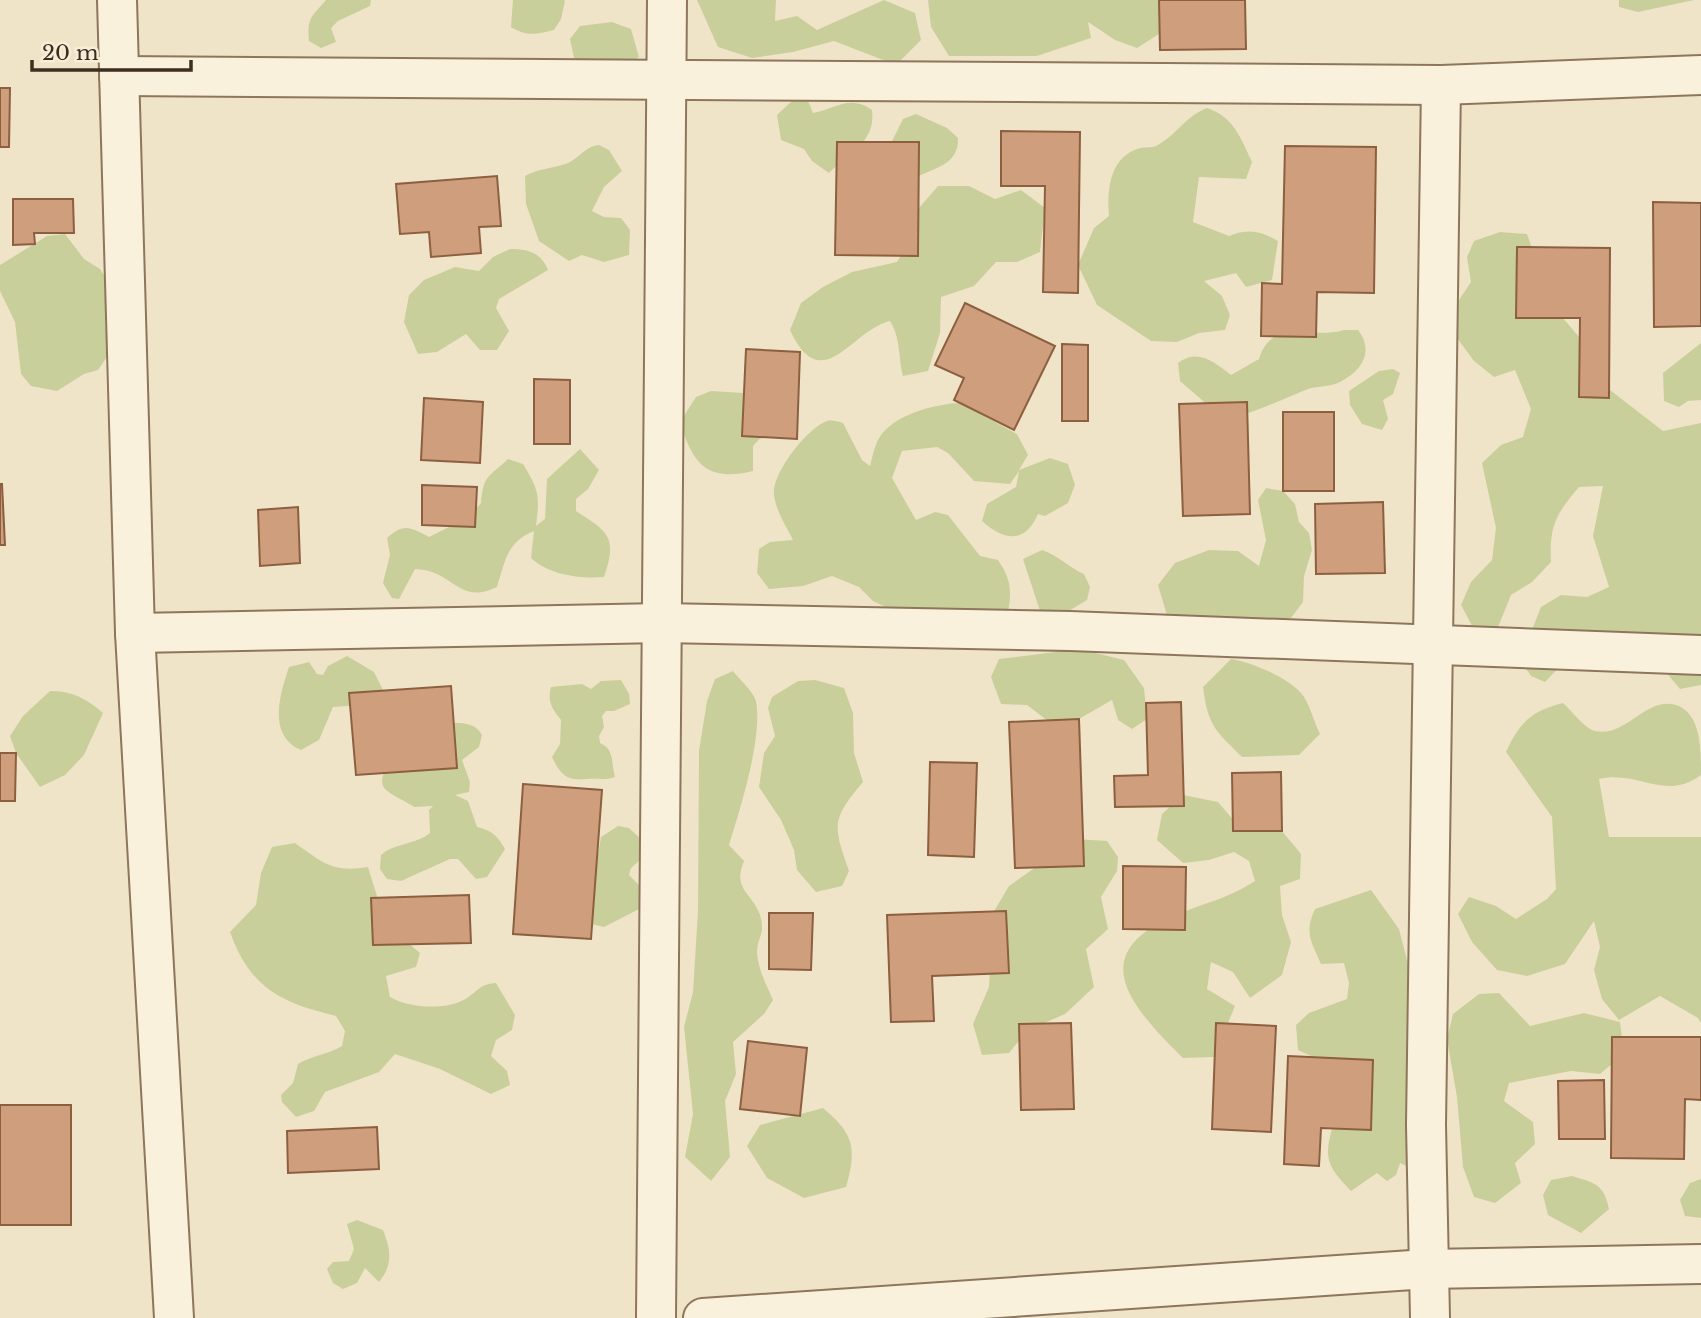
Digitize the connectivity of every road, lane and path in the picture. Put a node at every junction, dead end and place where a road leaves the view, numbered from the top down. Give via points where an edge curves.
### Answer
1 (117, 0) edge
2 (667, 0) edge
3 (1701, 75) edge
4 (119, 76) junction
5 (666, 80) junction
6 (1441, 85) junction
7 (662, 623) junction
8 (135, 633) junction
9 (1434, 645) junction
10 (1701, 655) edge
11 (1701, 1264) edge
12 (1427, 1269) junction
13 (174, 1318) edge
14 (656, 1318) edge
15 (703, 1318) edge
16 (1430, 1318) edge

1 - 4 street
2 - 5 street
3 - 6 street
4 - 5 street
4 - 8 street
5 - 6 street
5 - 7 street
6 - 9 street
7 - 8 street
7 - 9 street via 1070,631
7 - 14 street
8 - 13 street
9 - 10 street
9 - 12 street
11 - 12 street
12 - 15 street
12 - 16 street

